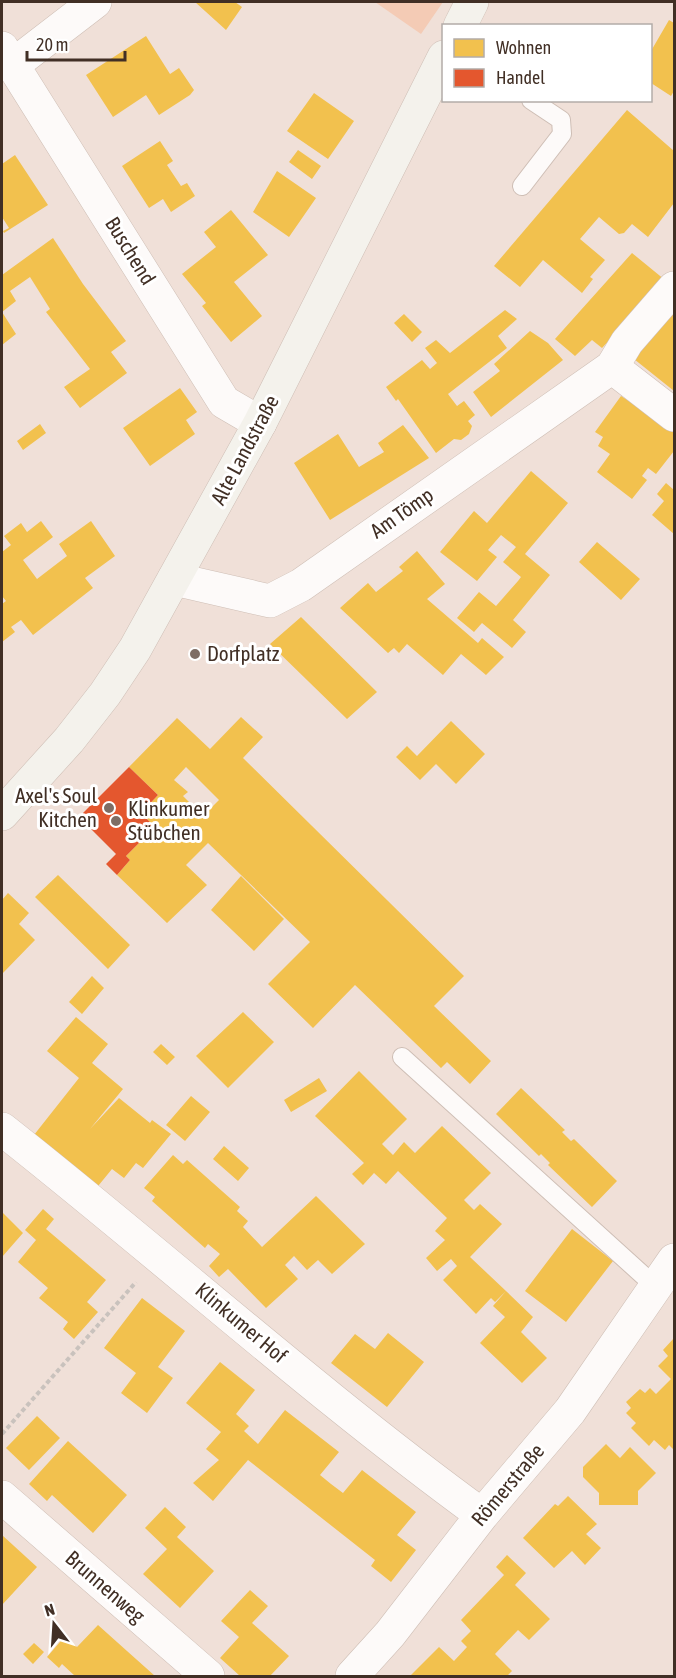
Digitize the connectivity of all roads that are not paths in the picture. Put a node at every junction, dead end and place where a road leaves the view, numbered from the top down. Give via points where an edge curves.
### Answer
1 (94, 2) edge
2 (7, 57) edge
3 (442, 61) edge
4 (534, 102) edge
5 (522, 186) dead end
6 (675, 288) edge
7 (612, 366) junction
8 (675, 415) edge
9 (260, 423) junction
10 (174, 579) junction
11 (2, 814) edge
12 (402, 1057) dead end
13 (2, 1130) edge
14 (675, 1260) edge
15 (656, 1287) junction
16 (2, 1497) edge
17 (482, 1515) junction
18 (208, 1677) edge
19 (352, 1677) edge

1 - 2 street, Buschend
2 - 9 street, Buschend via 224,402
3 - 9 main road, Alte Landstraße
4 - 5 lane via 561,120 562,134
6 - 7 street, Am Tömp via 627,342
7 - 8 street
7 - 10 street, Am Tömp via 301,585 270,601
9 - 10 main road, Alte Landstraße
10 - 11 main road, Alte Landstraße via 105,694
12 - 15 lane
13 - 17 street, Klinkumer Hof via 160,1255 397,1453
14 - 15 street, Römerstraße
15 - 17 street, Römerstraße via 570,1411
16 - 18 street, Brunnenweg
17 - 19 street, Römerstraße

